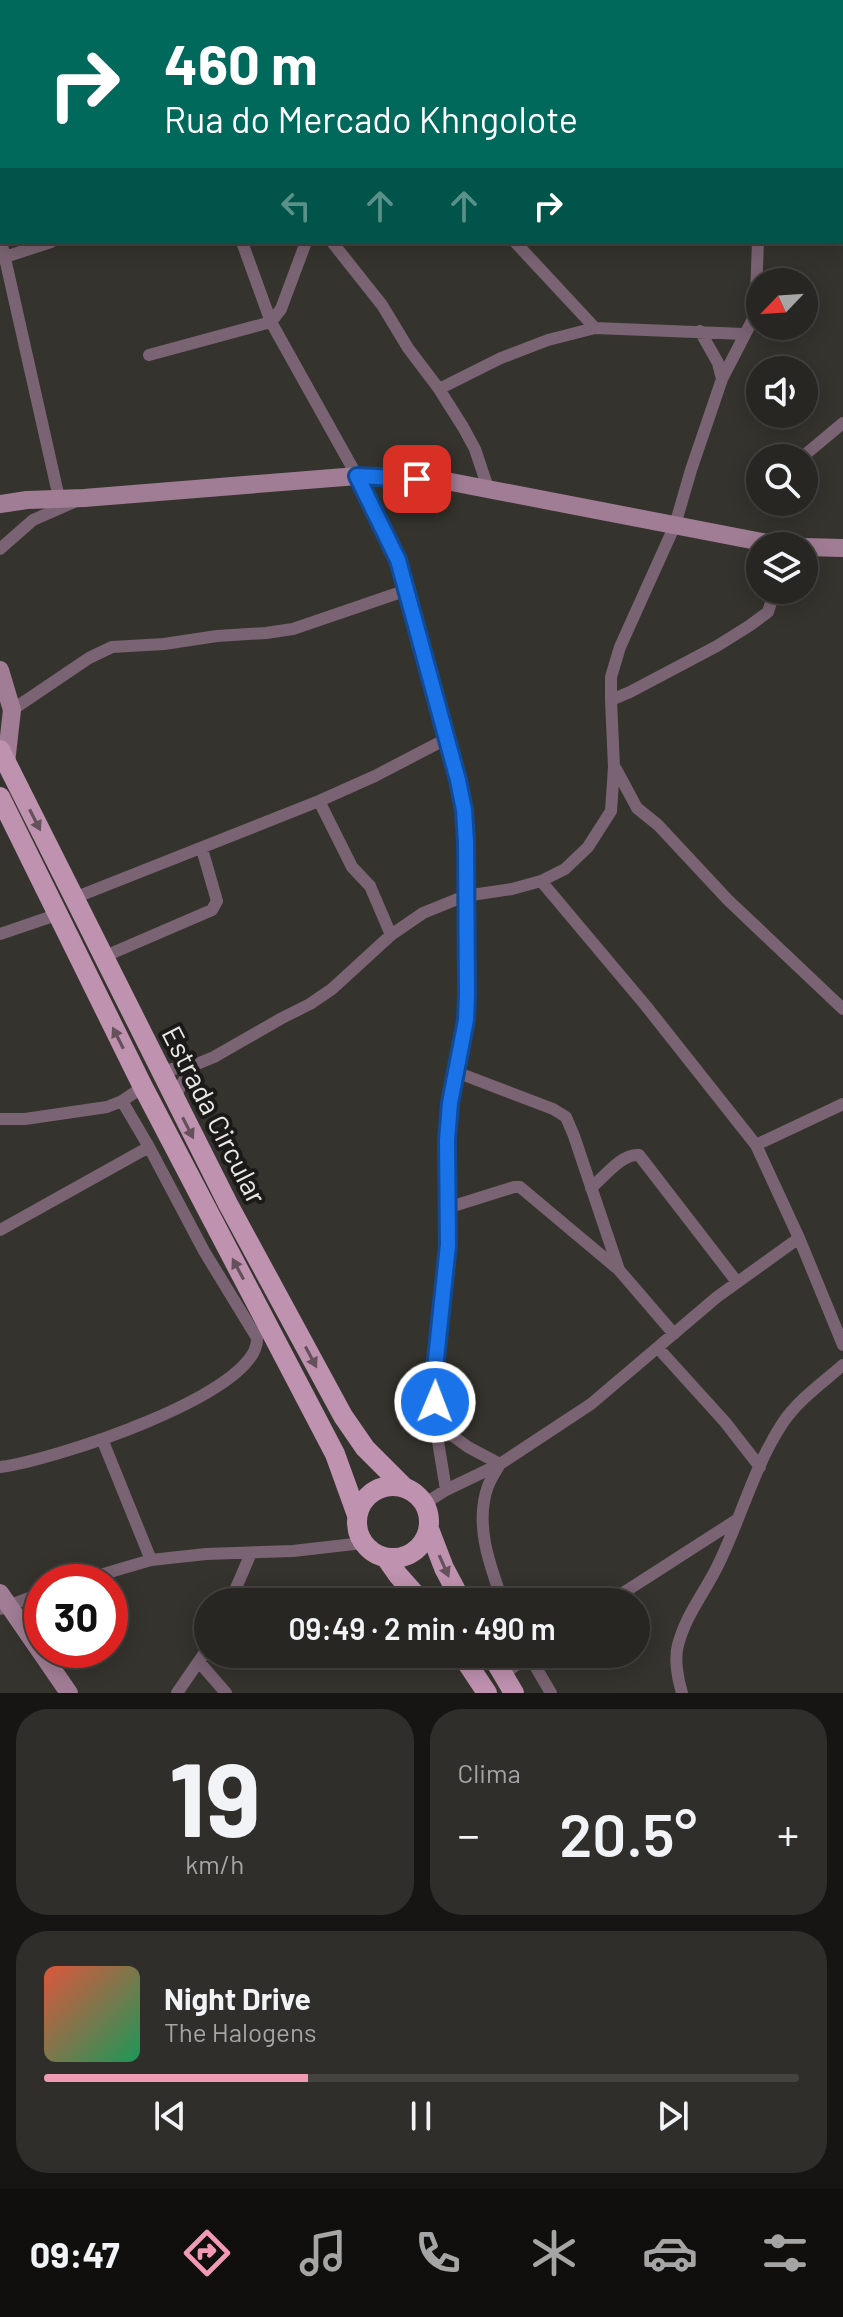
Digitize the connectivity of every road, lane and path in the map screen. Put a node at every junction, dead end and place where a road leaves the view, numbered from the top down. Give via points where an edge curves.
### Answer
1 (2, 244) edge
2 (45, 244) edge
3 (243, 244) edge
4 (305, 244) edge
5 (334, 244) edge
6 (517, 244) edge
7 (758, 244) edge
8 (5, 257) junction
9 (271, 322) junction
10 (595, 328) junction
11 (700, 331) junction
12 (744, 334) junction
13 (149, 355) dead end
14 (722, 379) junction
15 (439, 389) junction
16 (843, 423) edge
17 (818, 444) edge
18 (357, 476) junction
19 (488, 488) junction
20 (59, 498) junction
21 (84, 498) junction
22 (0, 504) edge
23 (675, 525) junction
24 (746, 539) edge
25 (818, 547) edge
26 (843, 548) edge
27 (0, 549) edge
28 (407, 590) junction
29 (771, 604) edge
30 (0, 670) edge
31 (611, 700) junction
32 (12, 710) junction
33 (446, 739) junction
34 (3, 756) edge
35 (614, 767) junction
36 (319, 801) junction
37 (3, 807) edge
38 (637, 808) junction
39 (611, 811) junction
40 (202, 849) junction
41 (541, 881) junction
42 (465, 896) junction
43 (74, 898) junction
44 (56, 915) junction
45 (0, 934) edge
46 (391, 935) junction
47 (103, 957) junction
48 (843, 1009) edge
49 (192, 1066) junction
50 (160, 1071) junction
51 (456, 1072) junction
52 (143, 1087) junction
53 (173, 1098) junction
54 (122, 1101) junction
55 (843, 1104) edge
56 (0, 1119) edge
57 (756, 1145) junction
58 (149, 1147) junction
59 (591, 1188) junction
60 (447, 1208) junction
61 (0, 1230) edge
62 (799, 1238) junction
63 (619, 1270) junction
64 (737, 1282) junction
65 (674, 1334) junction
66 (843, 1345) edge
67 (658, 1348) junction
68 (843, 1365) edge
69 (435, 1423) junction
70 (102, 1439) junction
71 (500, 1464) junction
72 (0, 1467) edge
73 (760, 1467) junction
74 (405, 1488) junction
75 (446, 1490) junction
76 (424, 1504) junction
77 (357, 1515) junction
78 (738, 1519) junction
79 (429, 1529) junction
80 (363, 1543) junction
81 (251, 1553) junction
82 (386, 1558) junction
83 (151, 1560) junction
84 (128, 1567) edge
85 (236, 1588) edge
86 (410, 1588) edge
87 (455, 1588) edge
88 (498, 1588) edge
89 (631, 1588) edge
90 (24, 1598) edge
91 (3, 1603) edge
92 (196, 1668) edge
93 (204, 1668) edge
94 (469, 1668) edge
95 (498, 1668) edge
96 (512, 1668) edge
97 (537, 1668) edge
98 (502, 1675) junction
99 (482, 1691) edge
100 (69, 1693) edge
101 (177, 1693) edge
102 (226, 1693) edge
103 (514, 1693) edge
104 (551, 1693) edge
105 (682, 1693) edge

1 - 8 street
2 - 8 street
3 - 9 street
4 - 9 street
5 - 15 street
6 - 10 street
7 - 12 street via 753,319
8 - 20 street
9 - 13 street
9 - 18 street
10 - 11 street
10 - 15 street via 501,358
11 - 12 street
11 - 14 street
12 - 14 street
14 - 23 street
15 - 19 street via 475,449
16 - 17 street
18 - 19 street
18 - 21 street
18 - 28 street
19 - 23 street
20 - 21 street
20 - 22 street
21 - 27 street via 33,520
23 - 24 street
23 - 31 street via 620,647
25 - 26 street
28 - 32 street via 293,629 112,647
28 - 33 street
29 - 31 street via 749,626
30 - 32 street
31 - 35 street
32 - 34 street
33 - 36 street
33 - 42 street via 464,810
34 -> 43 main road, Estrada Circular
35 - 38 street
35 - 39 street
36 - 40 street
36 - 46 street via 352,867 370,886
37 - 44 main road, Estrada Circular
38 - 39 street
38 - 48 street
39 - 41 street via 588,847 565,869
40 - 43 street
40 - 47 street via 217,901 212,910
41 - 42 street
41 - 57 street
42 - 46 street via 423,913
42 - 51 street via 466,1020
43 - 47 main road, Estrada Circular
44 - 45 street
52 -> 44 main road, Estrada Circular
46 - 49 street via 310,1004
47 - 50 main road, Estrada Circular
49 - 50 street
49 - 53 street
50 - 53 main road, Estrada Circular
51 - 59 street via 566,1117
51 - 60 street via 447,1140
52 - 54 street
77 -> 52 main road, Estrada Circular via 335,1454
53 -> 74 main road, Estrada Circular via 343,1416 365,1448
54 - 56 street via 36,1118
54 - 58 street
55 - 57 street
57 - 62 street
58 - 61 street
58 - 70 street via 258,1346 225,1381 191,1404
59 - 63 street
59 - 64 street via 627,1157 639,1155
60 - 63 street via 520,1187
60 - 69 street
62 - 64 street
62 - 66 street
63 - 65 street
64 - 65 street
65 - 67 street
67 - 71 street via 591,1404
67 - 73 street
68 - 73 street via 796,1406
69 - 71 street
69 - 75 street
70 - 72 street
70 - 83 street
71 - 75 street
71 - 88 street via 487,1487 483,1513 486,1554
73 - 78 street
74 - 76 main road
74 - 77 main road via 380,1488 369,1494
75 - 76 street
76 - 79 main road
77 - 80 main road
78 - 89 street
78 - 105 street via 677,1648
79 - 82 main road via 413,1553
79 -> 87 main road
80 - 81 street
80 - 82 main road
81 - 83 street
81 - 85 street
82 - 86 main road
83 - 84 street
90 - 91 street
91 - 100 street
92 - 101 street
93 - 102 street
94 - 99 main road
95 - 98 main road
96 - 98 street
97 - 104 street
98 - 103 main road

